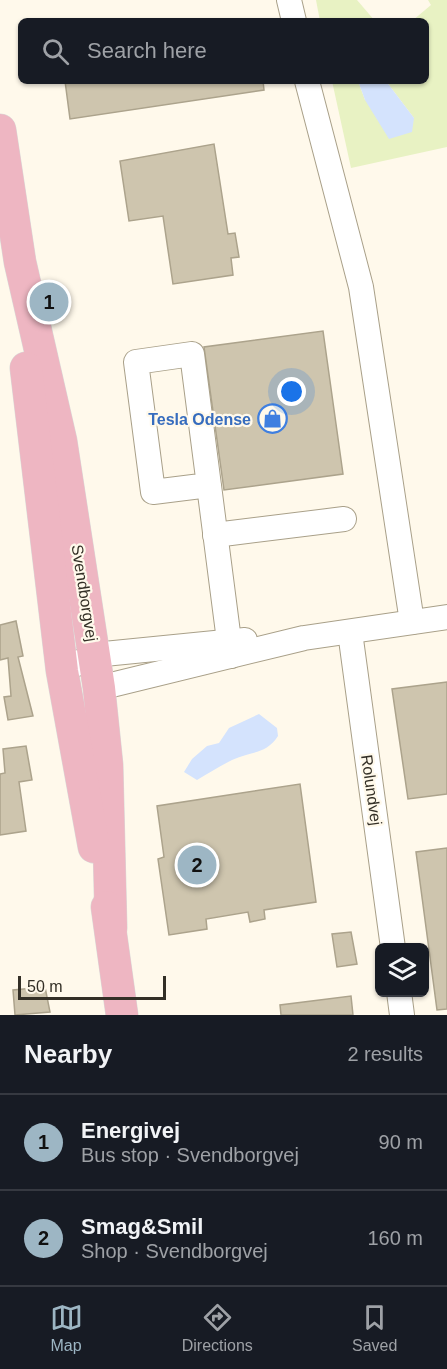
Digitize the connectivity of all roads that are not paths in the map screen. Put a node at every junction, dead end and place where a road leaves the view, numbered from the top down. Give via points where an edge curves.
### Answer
1 (290, 0) edge
2 (293, 18) edge
3 (308, 84) edge
4 (0, 130) edge
5 (20, 262) junction
6 (209, 485) junction
7 (344, 519) dead end
8 (215, 536) junction
9 (447, 617) edge
10 (411, 622) junction
11 (350, 632) junction
12 (230, 648) junction
13 (79, 662) junction
14 (99, 688) junction
15 (111, 928) junction
16 (392, 943) edge
17 (400, 997) edge
18 (122, 1015) edge
19 (402, 1015) edge

1 - 2 street
3 - 10 street via 361,287
4 - 5 main road, Svendborgvej
5 - 13 main road, Svendborgvej via 19,328
5 - 13 main road, Svendborgvej via 61,441
6 - 6 street via 192,354 136,362 153,492
6 - 8 street
7 - 8 street
8 - 12 street
9 - 10 street
10 - 11 street
11 - 12 street
11 - 16 street, Rolundvej
12 - 13 street
12 - 14 street
13 - 14 main road, Svendborgvej
13 - 15 main road, Svendborgvej via 78,766
14 - 15 main road, Svendborgvej via 107,765
15 - 18 main road, Svendborgvej
17 - 19 street

